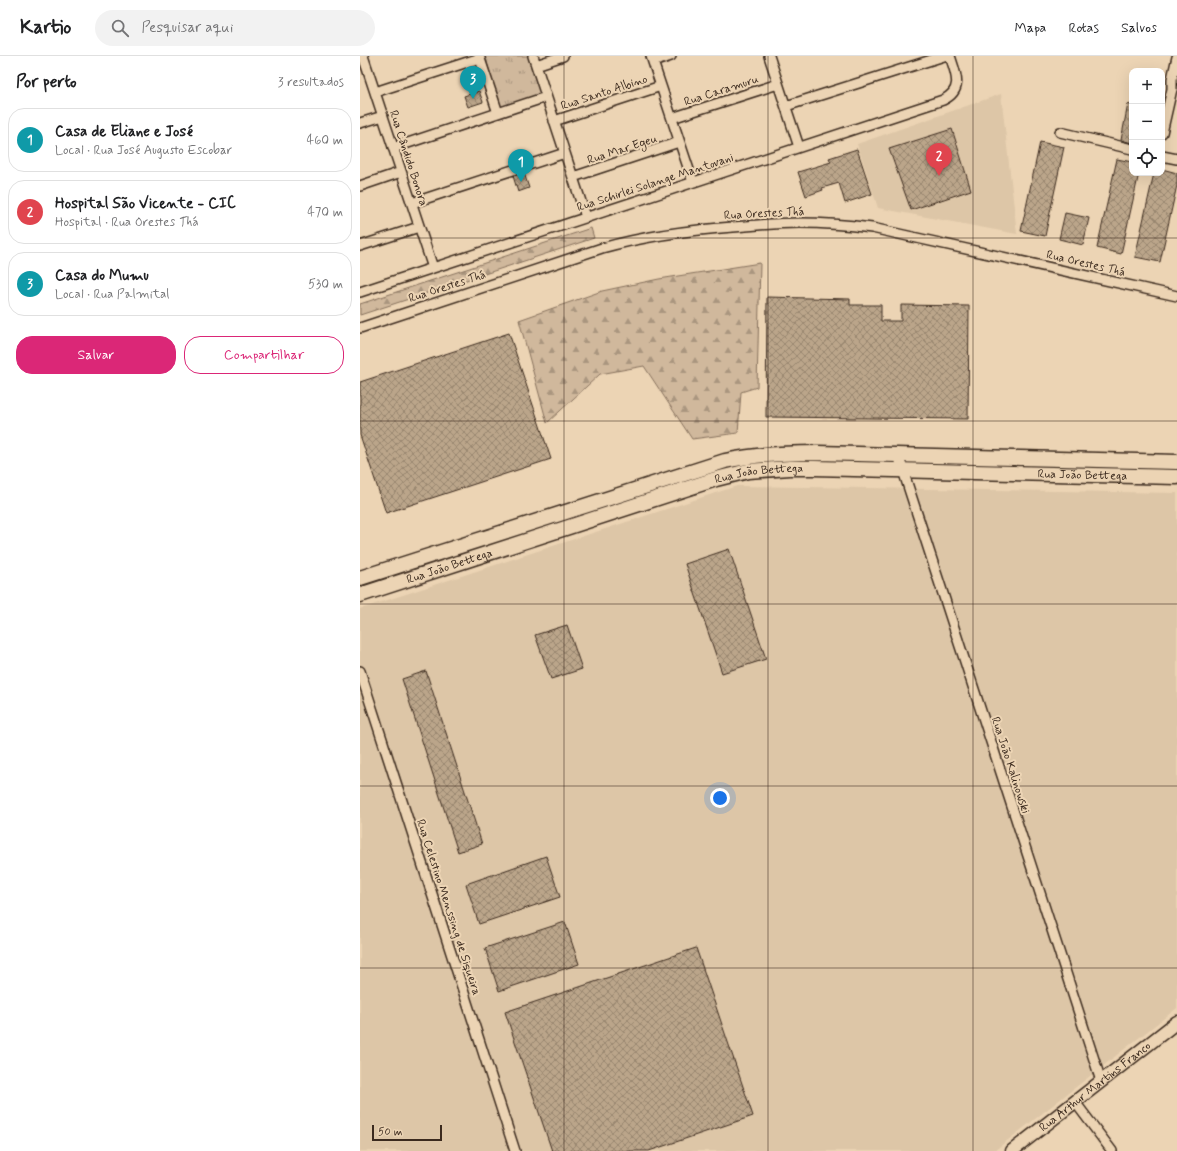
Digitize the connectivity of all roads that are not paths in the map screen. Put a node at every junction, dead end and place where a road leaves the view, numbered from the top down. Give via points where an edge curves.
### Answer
1 (563, 56) edge
2 (671, 56) edge
3 (769, 56) edge
4 (944, 56) edge
5 (950, 56) edge
6 (480, 57) edge
7 (1177, 57) edge
8 (363, 59) edge
9 (652, 59) edge
10 (534, 60) edge
11 (778, 84) junction
12 (1174, 85) edge
13 (661, 86) junction
14 (375, 92) junction
15 (546, 97) junction
16 (786, 106) junction
17 (498, 113) junction
18 (383, 116) junction
19 (672, 118) junction
20 (554, 121) junction
21 (1165, 121) edge
22 (360, 123) edge
23 (1060, 132) dead end
24 (679, 142) junction
25 (799, 147) junction
26 (1129, 147) edge
27 (394, 148) junction
28 (565, 153) junction
29 (1165, 157) edge
30 (1177, 159) edge
31 (401, 172) junction
32 (573, 178) junction
33 (693, 182) junction
34 (360, 186) edge
35 (412, 203) junction
36 (586, 217) junction
37 (419, 227) junction
38 (360, 246) edge
39 (433, 268) junction
40 (360, 292) edge
41 (1177, 296) edge
42 (360, 328) edge
43 (898, 455) junction
44 (1177, 462) edge
45 (903, 470) junction
46 (1177, 477) edge
47 (360, 578) edge
48 (360, 595) edge
49 (360, 671) edge
50 (1177, 1022) edge
51 (1101, 1081) junction
52 (1075, 1102) junction
53 (1018, 1149) edge
54 (515, 1151) edge
55 (1112, 1151) edge

1 - 10 street
2 - 9 street
3 - 11 street
4 - 16 street
5 - 25 street, Rua Schirlei Solange Mantovani via 956,79 952,95
6 - 14 street
6 - 17 street
7 - 12 street via 1172,79
8 - 14 street, Rua Cândido Bonora
9 - 13 street
10 - 15 street
11 - 16 street
11 - 19 street, Rua Caramuru
12 - 21 street
13 - 19 street
13 - 20 street, Rua Santo Albino
14 - 18 street, Rua Cândido Bonora
15 - 17 street
15 - 20 street
16 - 25 street
17 - 27 street
18 - 22 street
18 - 27 street, Rua Cândido Bonora
19 - 24 street
20 - 28 street
23 - 26 street
24 - 32 street, Rua Mar Egeu
24 - 33 street
25 - 33 street, Rua Schirlei Solange Mantovani
27 - 31 street, Rua Cândido Bonora
28 - 32 street
28 - 35 street
29 - 30 street
31 - 34 street
31 - 35 street, Rua Cândido Bonora
32 - 36 street
33 - 36 street, Rua Schirlei Solange Mantovani
35 - 37 street, Rua Cândido Bonora
36 - 39 street, Rua Schirlei Solange Mantovani
37 - 38 street
37 - 39 street, Rua Cândido Bonora
39 - 40 street, Rua Schirlei Solange Mantovani
41 - 42 street, Rua Orestes Thá via 872,228 798,223 680,232 620,243
43 - 44 main road, Rua João Bettega
43 - 45 street, Rua João Kalinowski
43 - 47 main road, Rua João Bettega via 794,453 730,459
45 - 46 main road, Rua João Bettega
45 - 48 main road, Rua João Bettega via 790,468 733,475
45 - 51 street, Rua João Kalinowski
49 - 54 street, Rua Celestino Menssing de Siqueira
50 - 51 main road, Rua Arthur Martins Franco
51 - 52 main road, Rua Arthur Martins Franco
52 - 53 main road, Rua Arthur Martins Franco
52 - 55 street

